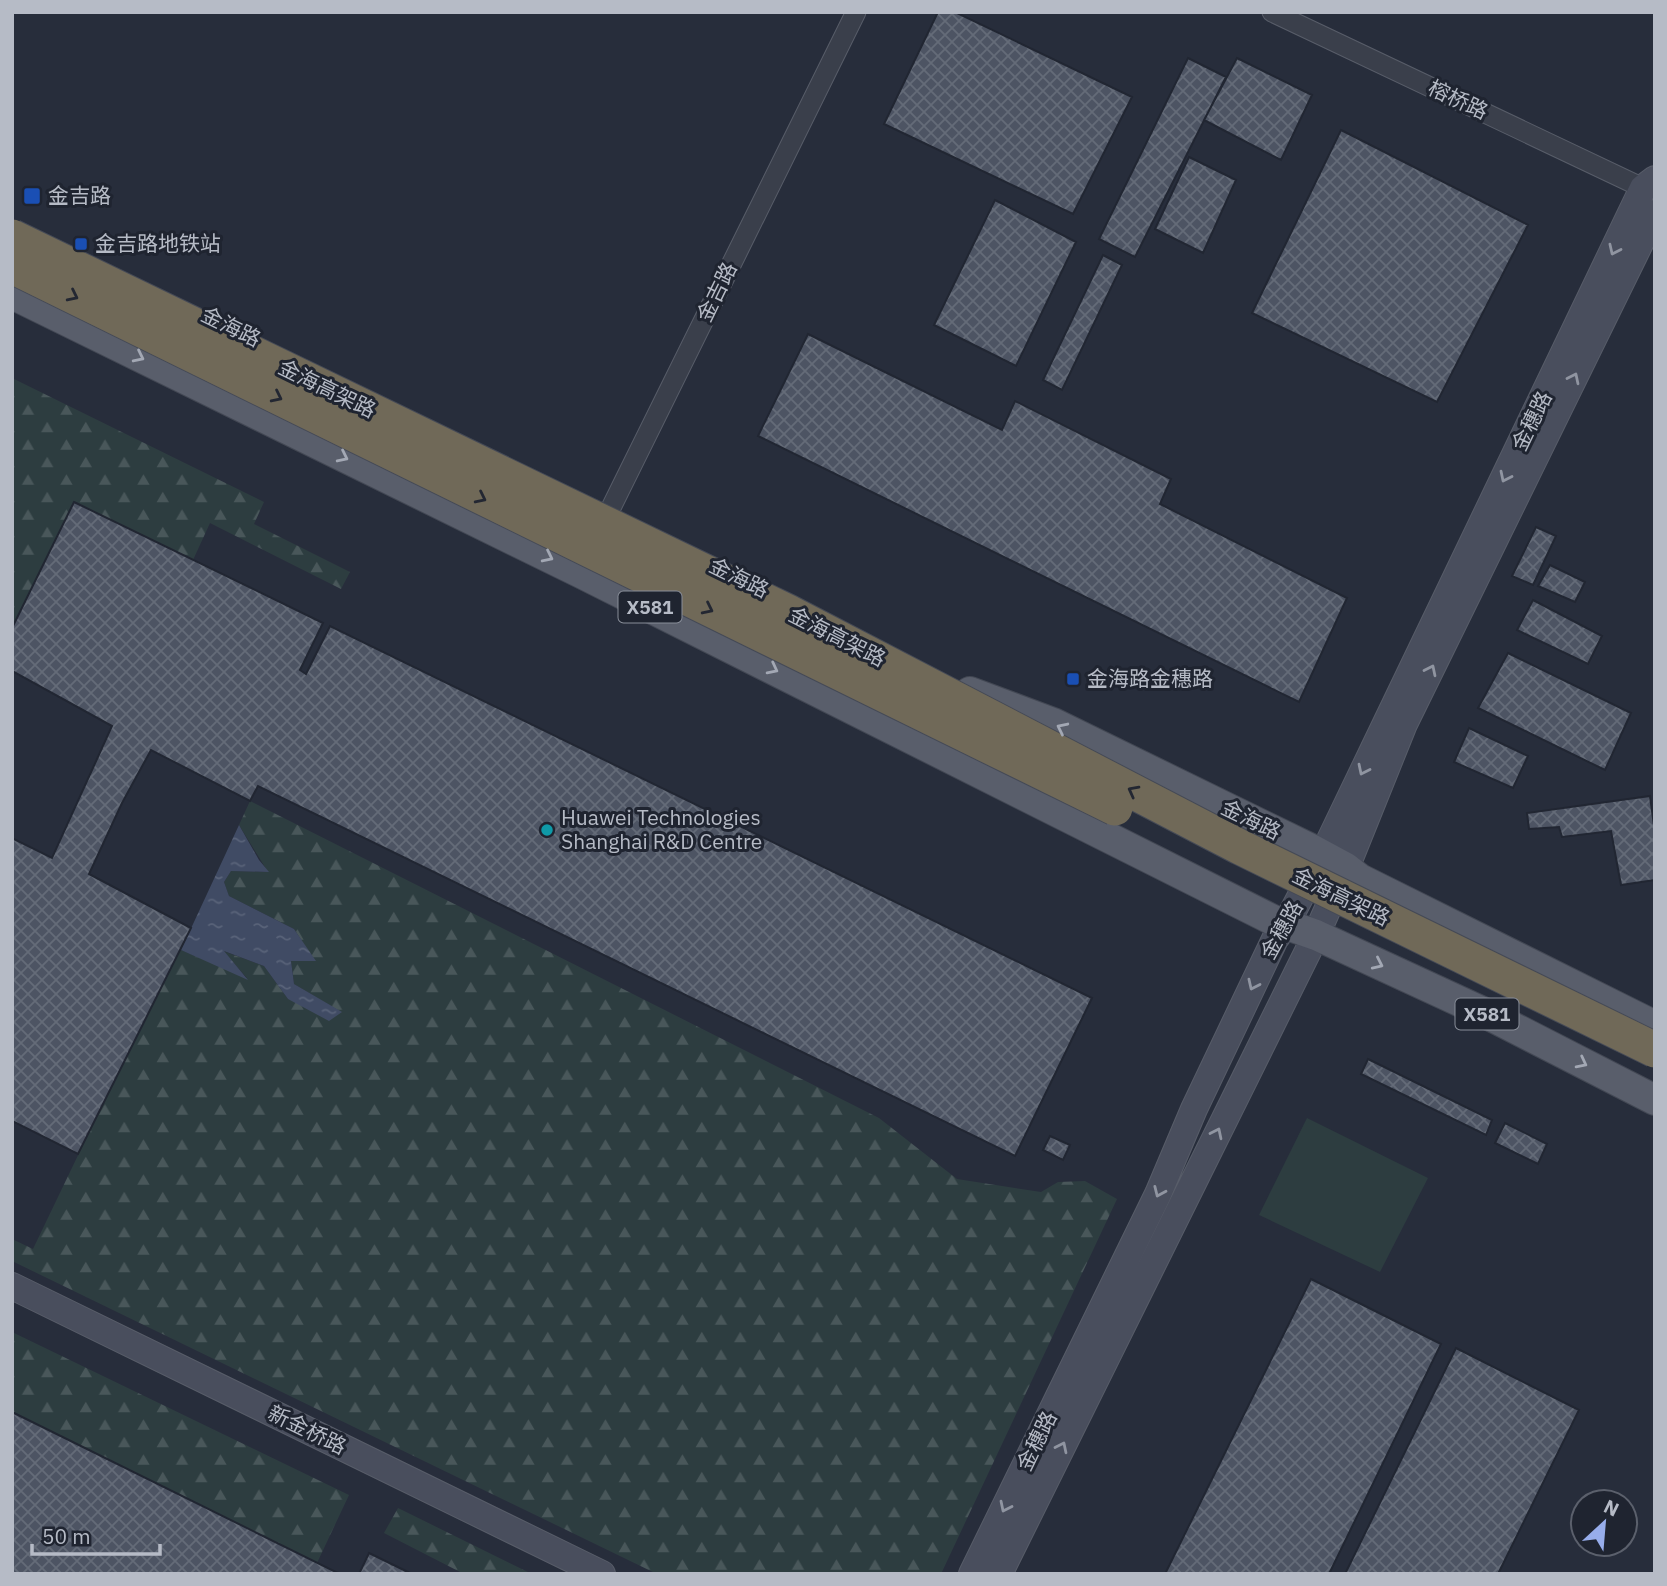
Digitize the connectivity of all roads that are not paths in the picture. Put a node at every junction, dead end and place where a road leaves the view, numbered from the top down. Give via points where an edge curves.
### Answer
1 (856, 12) edge
2 (1272, 12) edge
3 (1651, 187) edge
4 (1655, 213) edge
5 (12, 220) edge
6 (12, 237) edge
7 (12, 266) edge
8 (12, 294) edge
9 (608, 513) junction
10 (581, 573) junction
11 (1182, 803) dead end
12 (1334, 861) junction
13 (1285, 926) junction
14 (1316, 935) junction
15 (1655, 1026) edge
16 (1655, 1041) edge
17 (1655, 1050) edge
18 (1655, 1073) edge
19 (1655, 1100) edge
20 (12, 1286) edge
21 (12, 1304) edge
22 (566, 1574) edge
23 (602, 1574) edge
24 (972, 1574) edge
25 (999, 1574) edge

1 - 9 street, 金吉路
2 - 3 street, 榕桥路
3 -> 12 street, 金穗路
12 -> 4 street, 金穗路
5 - 9 main road, 金海路
17 -> 6 highway, 金海高架路, bridge via 1240,847 788,612
7 -> 18 highway, 金海高架路, bridge
8 -> 10 main road, X581
9 - 10 street, 金吉路
12 -> 9 main road, 金海路 via 1053,723 967,691
10 -> 13 main road, X581
11 - 16 highway
12 - 13 street, 金穗路
12 - 14 street, 金穗路
12 - 15 main road, 金海路 via 1360,880
13 - 14 main road, X581
13 -> 24 street, 金穗路 via 1270,948 1158,1194
14 -> 19 main road, X581 via 1485,1013
25 -> 14 street, 金穗路
20 - 23 street, 新金桥路
21 - 22 street, 新金桥路

